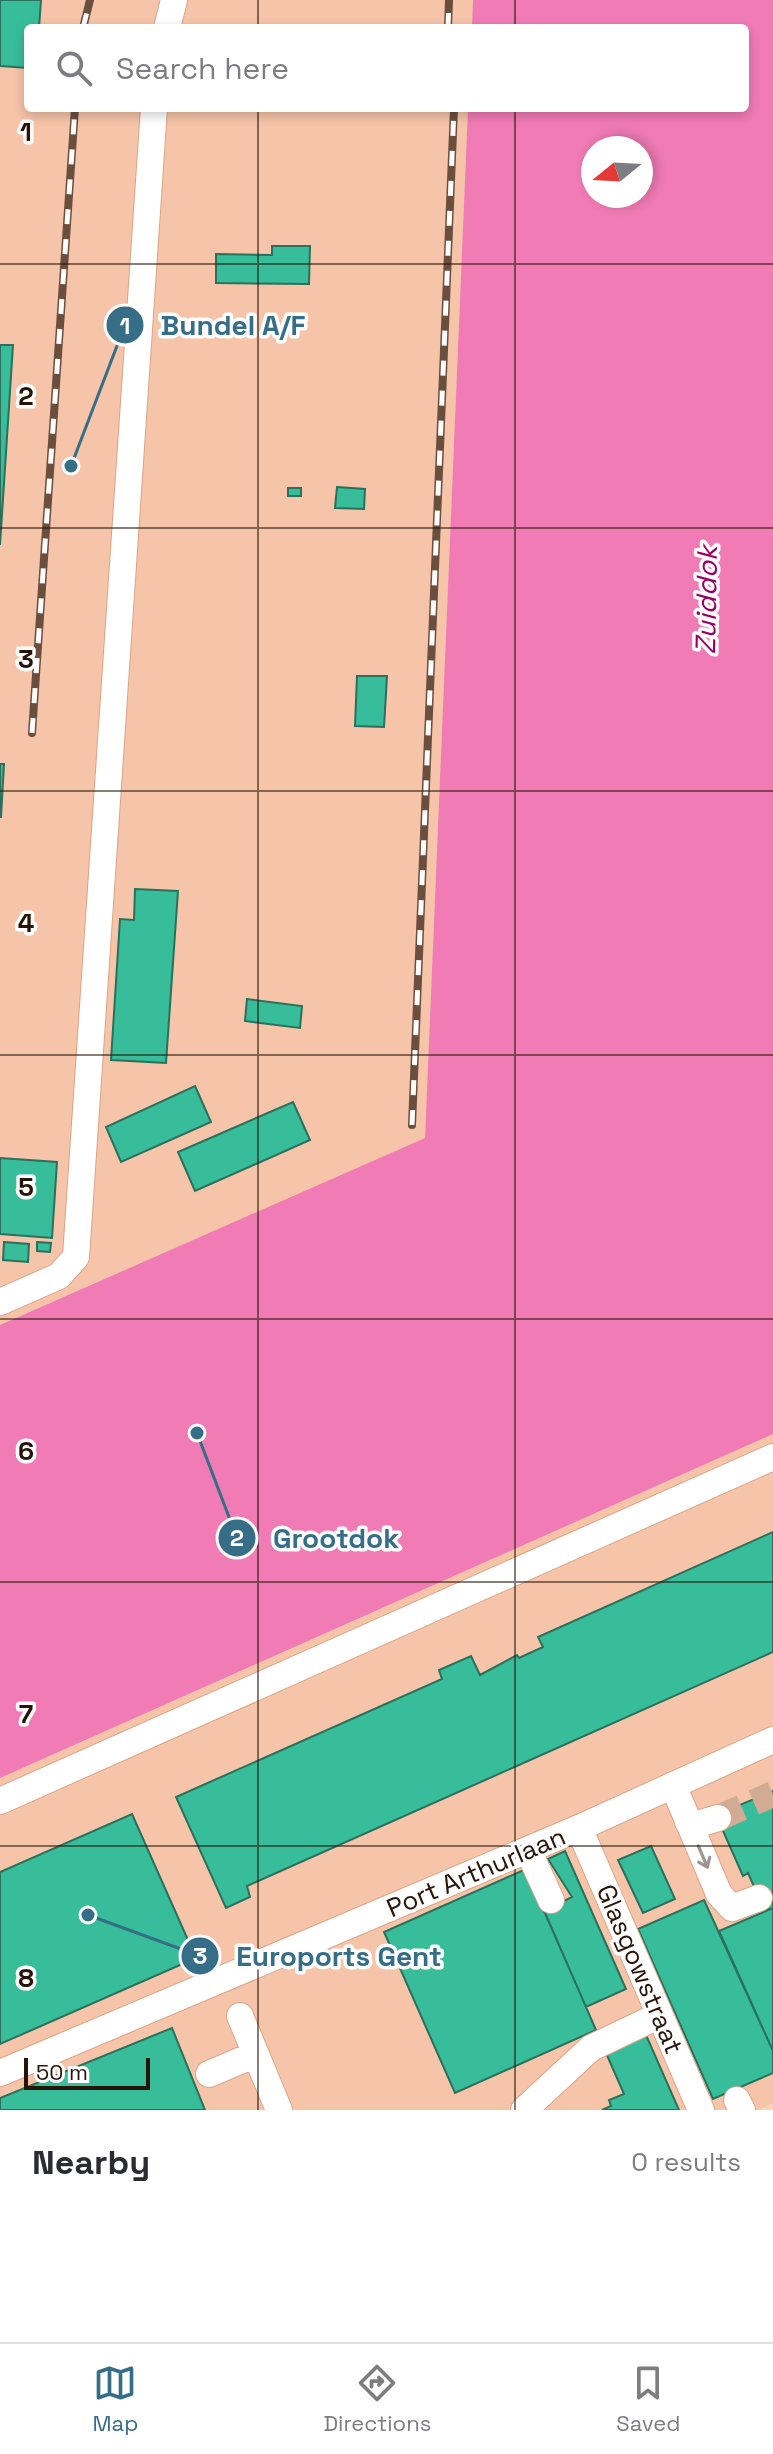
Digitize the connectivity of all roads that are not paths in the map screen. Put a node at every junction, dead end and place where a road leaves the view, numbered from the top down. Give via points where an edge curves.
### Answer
1 (174, 0) edge
2 (168, 24) edge
3 (154, 112) edge
4 (0, 1302) edge
5 (773, 1457) edge
6 (773, 1740) edge
7 (673, 1785) junction
8 (0, 1801) edge
9 (718, 1818) tunnel mouth
10 (688, 1822) junction
11 (579, 1828) junction
12 (528, 1850) junction
13 (759, 1898) dead end
14 (551, 1900) dead end
15 (660, 2015) junction
16 (240, 2016) dead end
17 (256, 2054) junction
18 (0, 2073) edge
19 (209, 2074) dead end
20 (279, 2110) edge
21 (524, 2110) edge
22 (701, 2110) edge

1 - 2 street
3 - 4 street via 76,1257 59,1276
5 - 8 street
6 - 7 street, Port Arthurlaan
7 - 10 street
7 - 11 street, Port Arthurlaan
9 - 10 street
10 -> 13 street via 719,1894 732,1908
11 - 12 street, Port Arthurlaan
11 - 15 street, Glasgowstraat
12 - 14 street
12 - 18 street, Port Arthurlaan
15 - 21 street via 591,2048
15 - 22 street, Glasgowstraat
16 - 17 street
17 - 19 street
17 - 20 street

